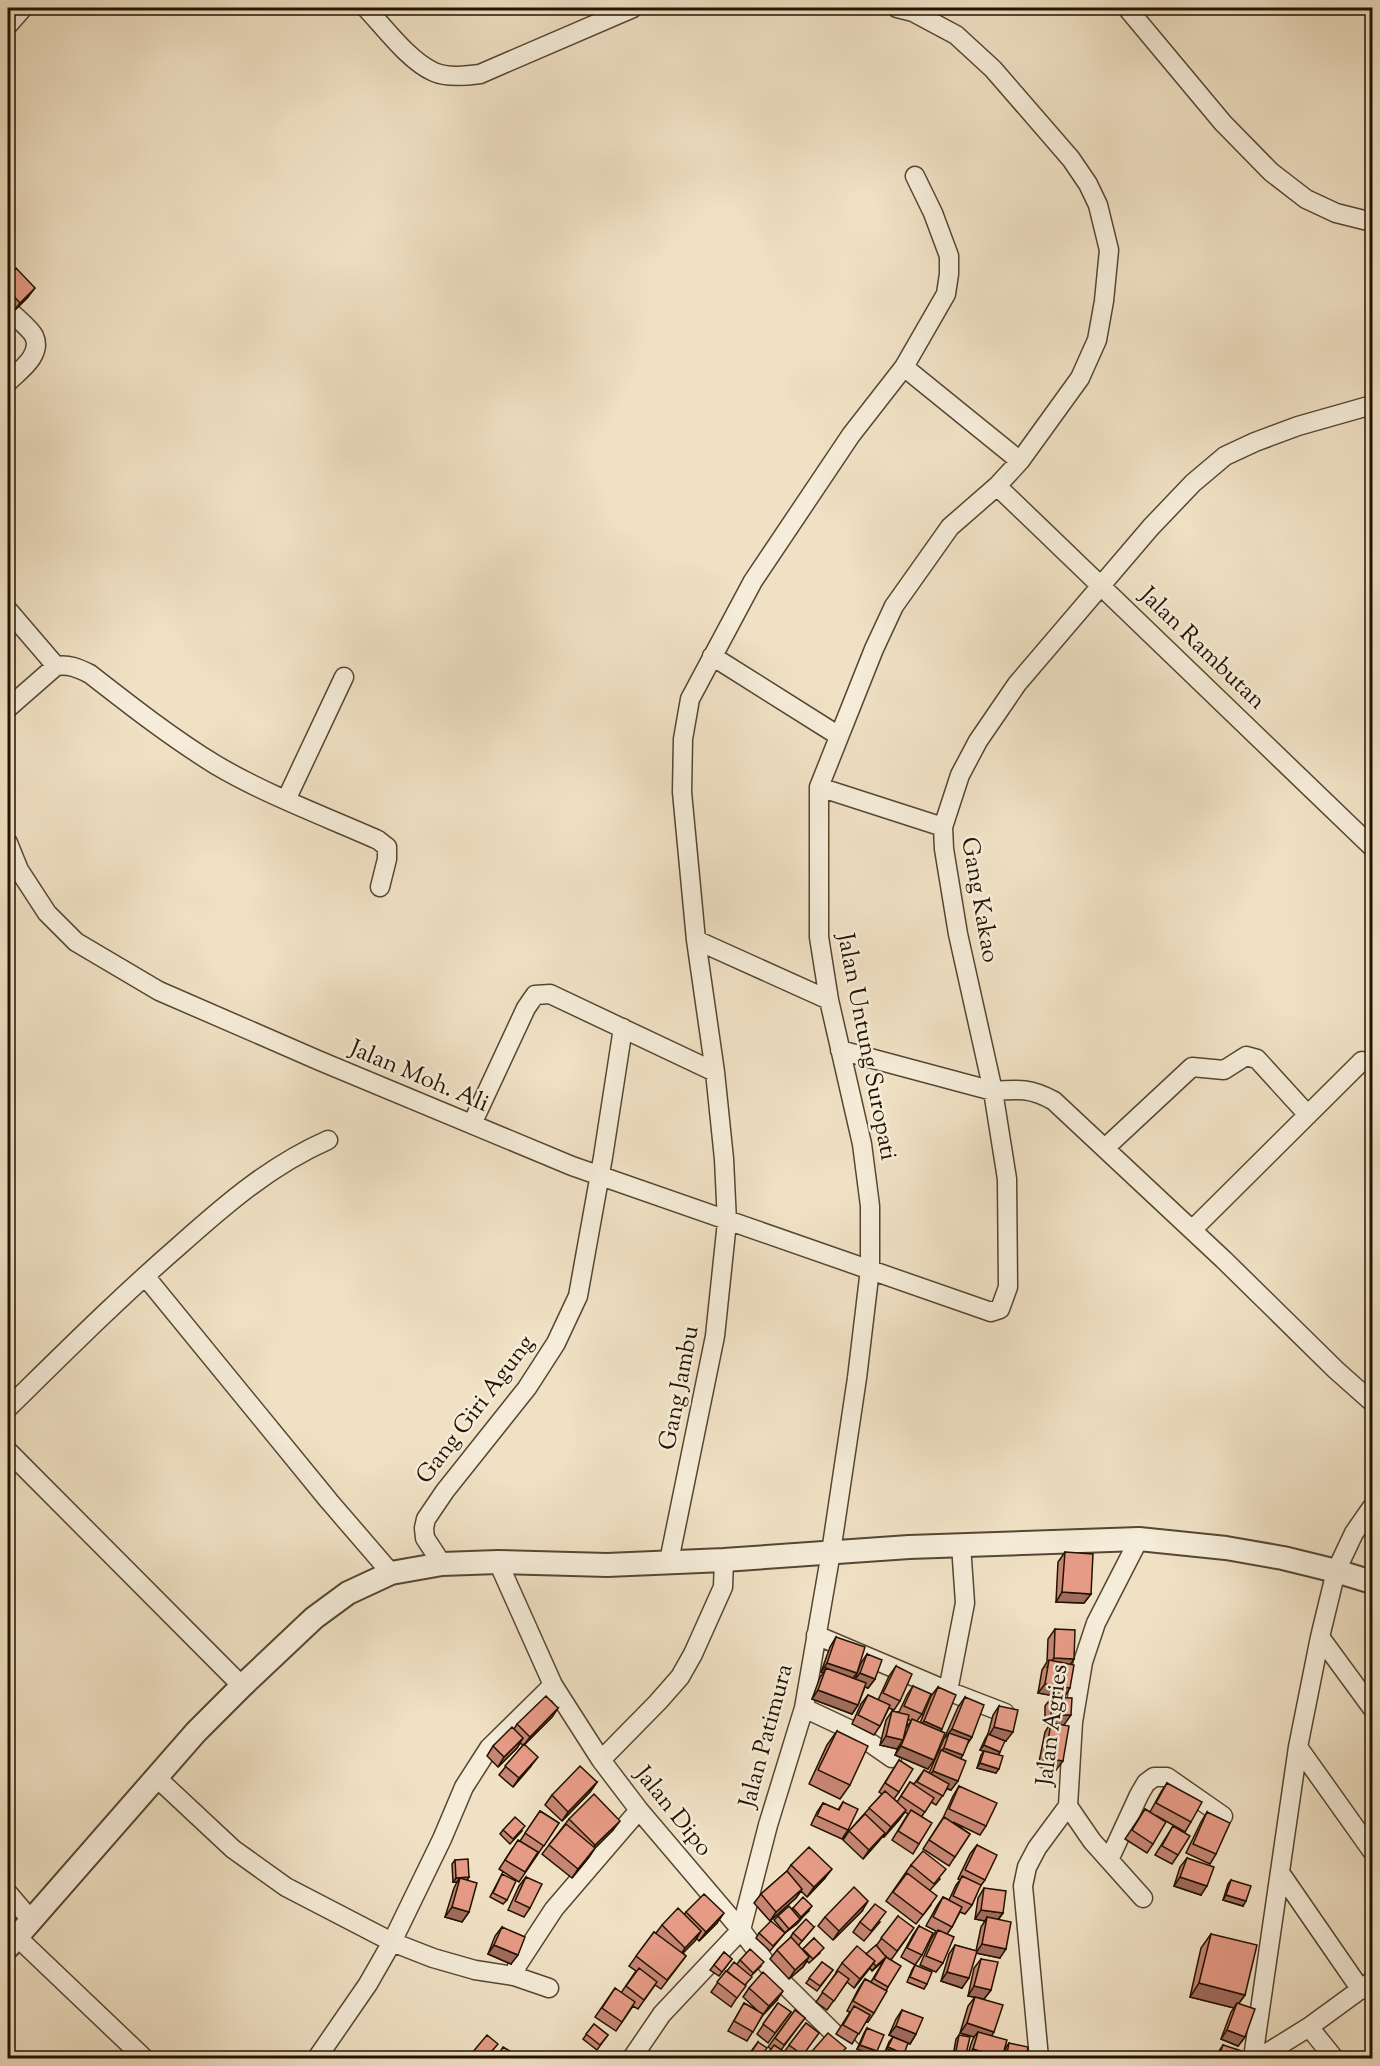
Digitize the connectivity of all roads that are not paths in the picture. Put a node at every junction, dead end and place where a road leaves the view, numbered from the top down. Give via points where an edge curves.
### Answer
1 (23, 8) edge
2 (366, 8) edge
3 (633, 8) edge
4 (897, 8) edge
5 (1126, 8) edge
6 (8, 25) edge
7 (915, 176) dead end
8 (1372, 222) edge
9 (8, 309) edge
10 (904, 367) junction
11 (8, 382) edge
12 (1372, 405) edge
13 (1020, 461) junction
14 (997, 486) junction
15 (1101, 584) junction
16 (8, 610) edge
17 (712, 656) junction
18 (56, 666) junction
19 (344, 677) dead end
20 (8, 708) edge
21 (839, 736) junction
22 (819, 788) junction
23 (286, 800) junction
24 (943, 827) junction
25 (8, 843) edge
26 (1372, 847) edge
27 (380, 887) dead end
28 (696, 940) junction
29 (829, 1000) junction
30 (623, 1028) junction
31 (840, 1050) junction
32 (1362, 1061) dead end
33 (715, 1072) junction
34 (993, 1091) junction
35 (1308, 1114) junction
36 (472, 1125) junction
37 (328, 1140) dead end
38 (1105, 1148) junction
39 (599, 1176) junction
40 (727, 1222) junction
41 (1192, 1230) junction
42 (870, 1269) junction
43 (145, 1276) junction
44 (1372, 1402) edge
45 (8, 1408) edge
46 (8, 1451) edge
47 (1372, 1507) edge
48 (1138, 1539) junction
49 (961, 1545) junction
50 (831, 1552) junction
51 (724, 1560) junction
52 (669, 1561) junction
53 (498, 1562) junction
54 (442, 1564) junction
55 (1336, 1571) junction
56 (391, 1573) junction
57 (1372, 1582) edge
58 (816, 1635) junction
59 (1320, 1637) junction
60 (553, 1685) junction
61 (242, 1686) junction
62 (948, 1691) junction
63 (804, 1708) junction
64 (1372, 1708) edge
65 (1005, 1713) edge
66 (1298, 1747) junction
67 (892, 1758) dead end
68 (601, 1760) junction
69 (157, 1778) junction
70 (1068, 1806) junction
71 (639, 1810) junction
72 (1223, 1816) dead end
73 (1372, 1851) edge
74 (1109, 1860) junction
75 (1281, 1874) junction
76 (8, 1893) edge
77 (1143, 1898) dead end
78 (741, 1930) junction
79 (19, 1935) edge
80 (392, 1942) junction
81 (514, 1976) junction
82 (1367, 1985) edge
83 (549, 1988) dead end
84 (1309, 2027) junction
85 (144, 2058) edge
86 (317, 2058) edge
87 (632, 2058) edge
88 (859, 2058) edge
89 (1039, 2058) edge
90 (1253, 2058) edge
91 (1259, 2058) edge
92 (1334, 2058) edge

1 - 6 street
2 - 3 street via 413,58 435,73 462,76 480,74
4 - 13 street, Jalan Untung Suropati via 913,12 956,35 993,69 1071,159 1098,205 1109,250 1097,340 1080,378
5 - 8 street via 1223,123 1271,172 1306,199 1336,213
7 - 10 street, Gang Jambu via 949,256 949,274 946,294
9 - 11 street via 34,336 35,349 32,358
10 - 13 street
10 - 17 street, Gang Jambu via 851,435 753,581
12 - 15 street, Gang Kakao via 1298,426 1226,456 1193,483
13 - 14 street, Jalan Untung Suropati
14 - 15 street, Jalan Rambutan
14 - 21 street, Jalan Untung Suropati via 950,527 894,606
15 - 24 street, Gang Kakao via 1017,684 978,741 960,775
15 - 26 street, Jalan Rambutan
16 - 18 street
17 - 21 street
17 - 28 street, Gang Jambu via 690,699 683,739 682,792
18 - 20 street
18 - 23 street via 65,664 90,674 217,765
19 - 23 street
21 - 22 street, Jalan Untung Suropati
22 - 24 street
22 - 29 street, Jalan Untung Suropati via 819,937
23 - 27 street via 387,847
24 - 34 street, Gang Kakao via 958,934
25 - 36 street, Jalan Moh. Ali via 19,870 47,913 76,942 159,991
28 - 29 street
28 - 33 street, Gang Jambu
29 - 31 street, Jalan Untung Suropati
30 - 33 street
30 - 36 street via 550,994 536,995 526,1008
30 - 39 street, Gang Giri Agung
31 - 34 street
31 - 42 street, Jalan Untung Suropati via 870,1206
32 - 35 street
33 - 40 street, Gang Jambu
34 - 38 street via 1038,1092 1054,1101
34 - 42 street, Gang Kakao via 1007,1179 1008,1287 1000,1308 991,1312 977,1308
35 - 38 street via 1257,1059 1246,1056 1224,1070 1192,1067
35 - 41 street
36 - 39 street, Jalan Moh. Ali
37 - 43 street via 255,1181
38 - 41 street
39 - 40 street, Jalan Moh. Ali
39 - 54 street, Gang Giri Agung via 578,1296 556,1343 527,1388 426,1519 425,1538
40 - 42 street, Jalan Moh. Ali
40 - 52 street, Gang Jambu via 716,1336
41 - 44 street
42 - 50 street, Jalan Untung Suropati
43 - 45 street
43 - 56 street
46 - 61 street
47 - 55 street
48 - 49 street
48 - 55 street via 1226,1548
48 - 70 street, Jalan Agries via 1096,1623 1083,1662 1073,1722
49 - 50 street
49 - 62 street via 964,1603
50 - 51 street
50 - 58 street, Jalan Patimura
51 - 52 street
51 - 68 street via 723,1587 680,1677
52 - 53 street via 607,1565
53 - 54 street
53 - 60 street, Jalan Dipo
54 - 56 street
55 - 57 street
55 - 59 street
56 - 61 street via 348,1593 314,1618
58 - 62 street
58 - 63 street, Jalan Patimura
59 - 64 street
59 - 66 street
60 - 68 street, Jalan Dipo
60 - 80 street via 489,1748 464,1787
61 - 69 street
62 - 65 street
63 - 67 street via 853,1731
63 - 78 street, Jalan Patimura
66 - 73 street
66 - 75 street
68 - 71 street, Jalan Dipo
69 - 79 street
69 - 80 street via 233,1849 286,1887
70 - 74 street
70 - 89 street, Jalan Agries via 1037,1848 1023,1886
71 - 78 street, Jalan Dipo
71 - 81 street via 554,1909
72 - 74 street via 1167,1777 1154,1777 1139,1794
74 - 77 street
75 - 82 street
75 - 90 street
76 - 79 street
78 - 87 street via 662,2014
78 - 88 street, Jalan Dipo via 775,1975
79 - 85 street
80 - 81 street via 475,1970
80 - 86 street
81 - 83 street
82 - 84 street
84 - 91 street
84 - 92 street

